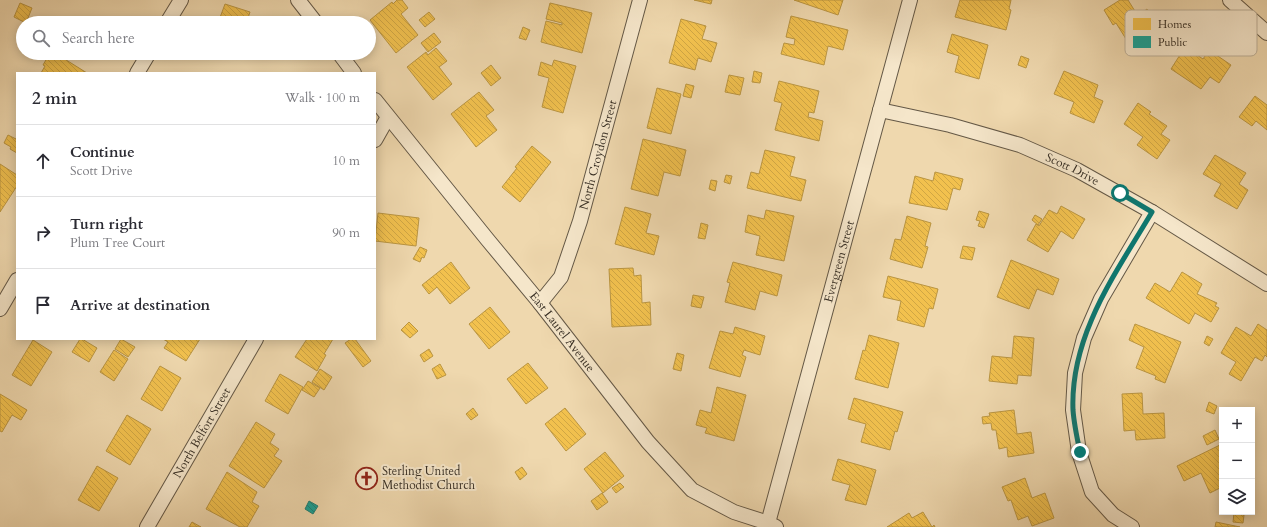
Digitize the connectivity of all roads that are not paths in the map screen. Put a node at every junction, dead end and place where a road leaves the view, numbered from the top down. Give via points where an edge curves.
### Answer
1 (181, 0) edge
2 (298, 0) edge
3 (640, 0) edge
4 (910, 0) edge
5 (1230, 0) edge
6 (1241, 10) edge
7 (171, 16) edge
8 (311, 16) edge
9 (1257, 24) edge
10 (1267, 33) edge
11 (145, 60) edge
12 (344, 60) edge
13 (138, 72) edge
14 (353, 72) edge
15 (376, 101) edge
16 (880, 110) junction
17 (388, 118) junction
18 (376, 138) edge
19 (1152, 212) junction
20 (16, 282) edge
21 (1267, 284) edge
22 (540, 303) junction
23 (0, 309) edge
24 (255, 340) edge
25 (772, 525) edge
26 (147, 527) edge
27 (1132, 527) edge

1 - 7 street
2 - 8 street
3 - 22 street, North Croydon Street via 580,221 562,277
4 - 16 street, Evergreen Street
5 - 6 street
9 - 10 street
11 - 13 street
12 - 14 street
15 - 17 street, East Laurel Avenue
16 - 19 street, Scott Drive via 950,124 1020,145 1077,170
16 - 25 street, Evergreen Street
17 - 18 street
17 - 22 street, East Laurel Avenue
19 - 21 street, Scott Drive
19 - 27 street via 1101,299 1084,338 1075,373 1073,410 1080,452 1092,492 1113,516
20 - 23 street
22 - 25 street, East Laurel Avenue via 648,442 692,490 734,512
24 - 26 street, North Belfort Street

